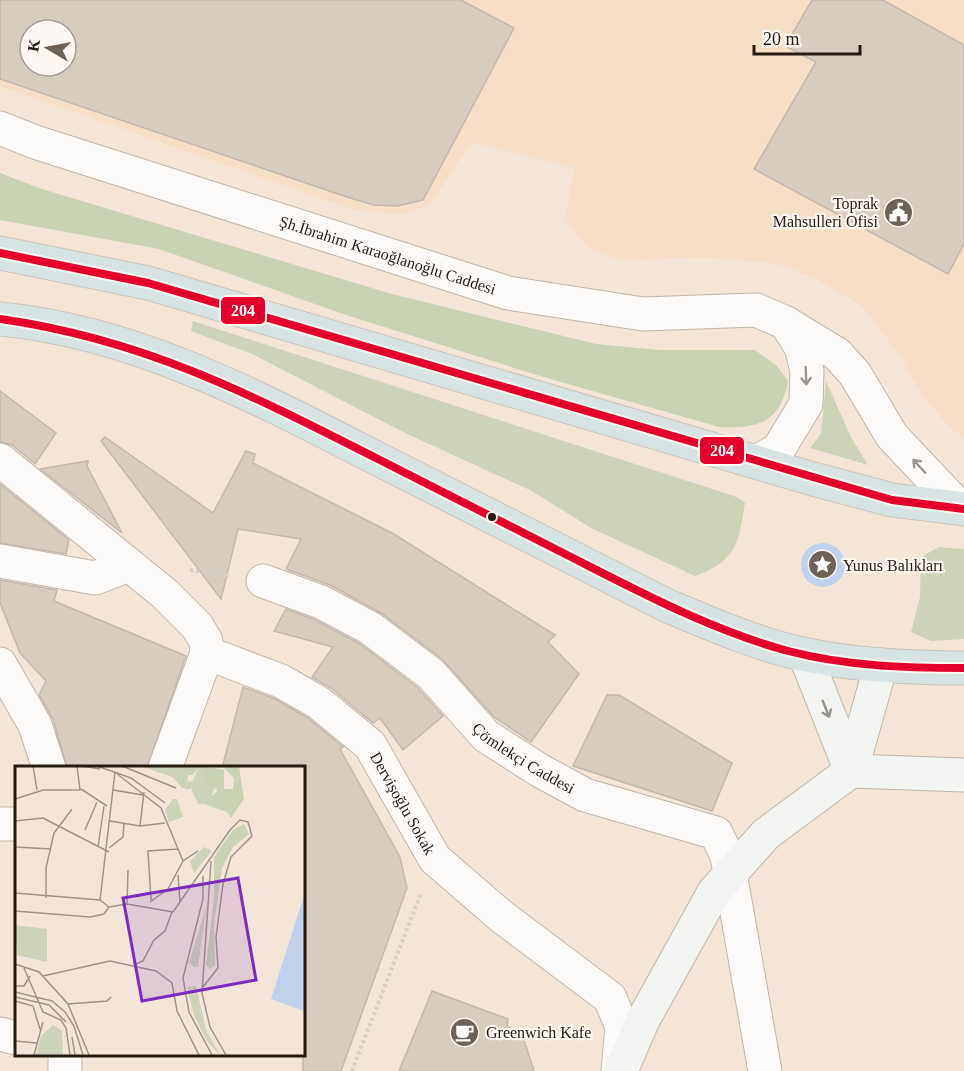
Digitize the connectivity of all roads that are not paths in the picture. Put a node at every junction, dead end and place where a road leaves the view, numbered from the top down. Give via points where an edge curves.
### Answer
1 (0, 128) edge
2 (0, 253) edge
3 (0, 319) edge
4 (786, 323) junction
5 (745, 459) junction
6 (0, 460) edge
7 (962, 509) edge
8 (0, 561) edge
9 (129, 565) junction
10 (263, 581) road end
11 (207, 653) junction
12 (805, 655) junction
13 (0, 664) edge
14 (889, 666) junction
15 (964, 668) edge
16 (49, 766) edge
17 (166, 766) edge
18 (851, 771) junction
19 (964, 776) edge
20 (731, 874) junction
21 (0, 1034) edge
22 (15, 1038) edge
23 (620, 1071) edge
24 (765, 1071) edge

1 - 4 street, Şh.İbrahim Karaoğlanoğlu Caddesi via 508,293 643,314 756,310
2 - 5 highway via 148,283
3 - 12 highway via 45,323 142,350 234,386 668,606 736,634
4 -> 5 street via 801,347 807,371 806,404 778,450
7 -> 4 street, Şh.İbrahim Karaoğlanoğlu Caddesi via 892,436 855,374 837,354
5 - 7 highway via 892,500
6 - 9 street
8 - 9 street via 95,578
9 - 11 street via 197,626 206,641
10 - 20 street, Çömlekçi Caddesi via 321,602 370,628 431,674 486,736 539,770 585,795 716,832
11 - 17 street
11 - 23 street, Dervişoğlu Sokak via 280,681 319,703 370,745 435,859 501,916 610,998 622,1027
12 - 14 highway
12 -> 18 street
13 - 16 street via 35,725
14 - 15 highway
14 - 18 street
18 - 19 street
18 - 20 street via 766,834
20 - 23 street via 714,892
20 - 24 street, Çömlekçi Caddesi
21 - 22 street

